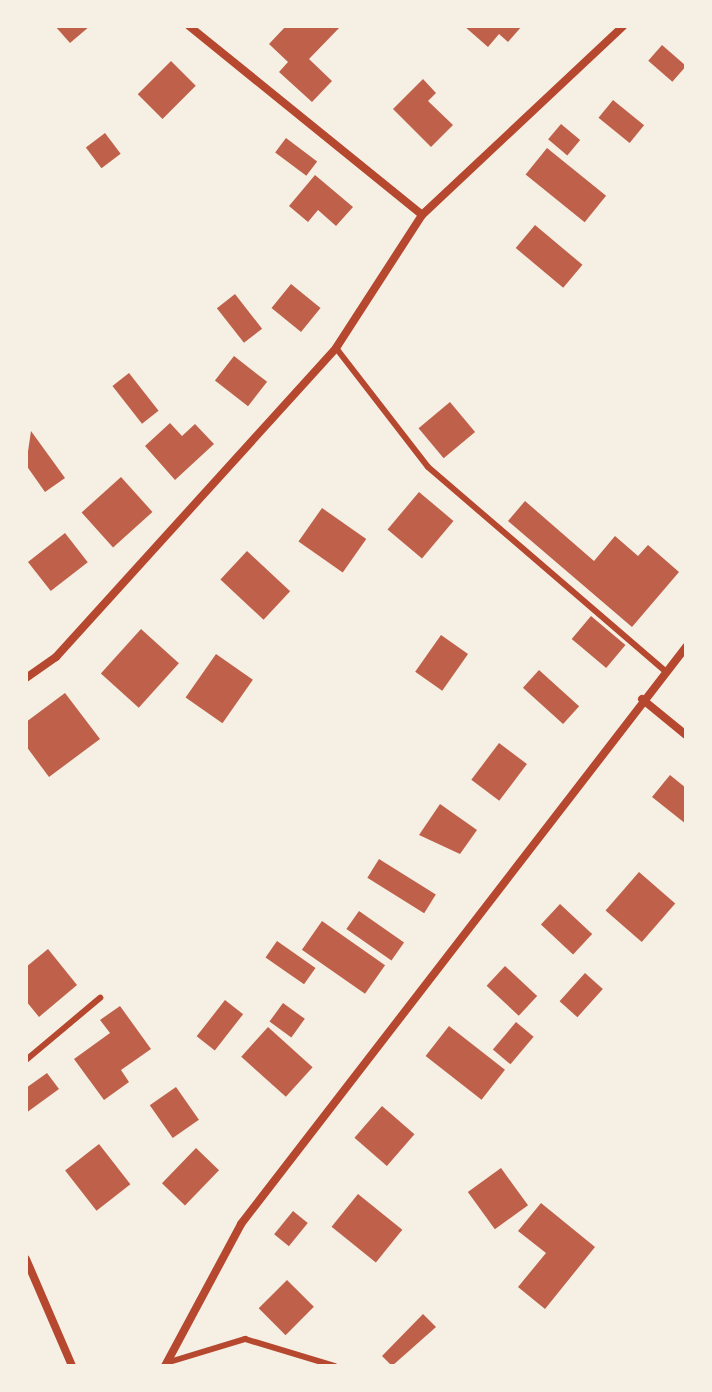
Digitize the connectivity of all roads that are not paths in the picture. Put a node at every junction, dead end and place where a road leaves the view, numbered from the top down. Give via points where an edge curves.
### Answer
1 (189, 26) edge
2 (623, 26) edge
3 (422, 215) junction
4 (336, 348) junction
5 (686, 647) edge
6 (665, 671) junction
7 (26, 678) edge
8 (642, 699) junction
9 (686, 735) edge
10 (100, 998) dead end
11 (26, 1060) edge
12 (26, 1259) edge
13 (166, 1364) edge
14 (72, 1366) edge
15 (335, 1366) edge

1 - 3 street
2 - 3 street
3 - 4 street
4 - 6 lane via 428,467
4 - 7 street via 56,657
5 - 6 street
6 - 8 street
8 - 9 street
8 - 13 street via 241,1224
10 - 11 lane
12 - 14 street
13 - 15 lane via 245,1339

